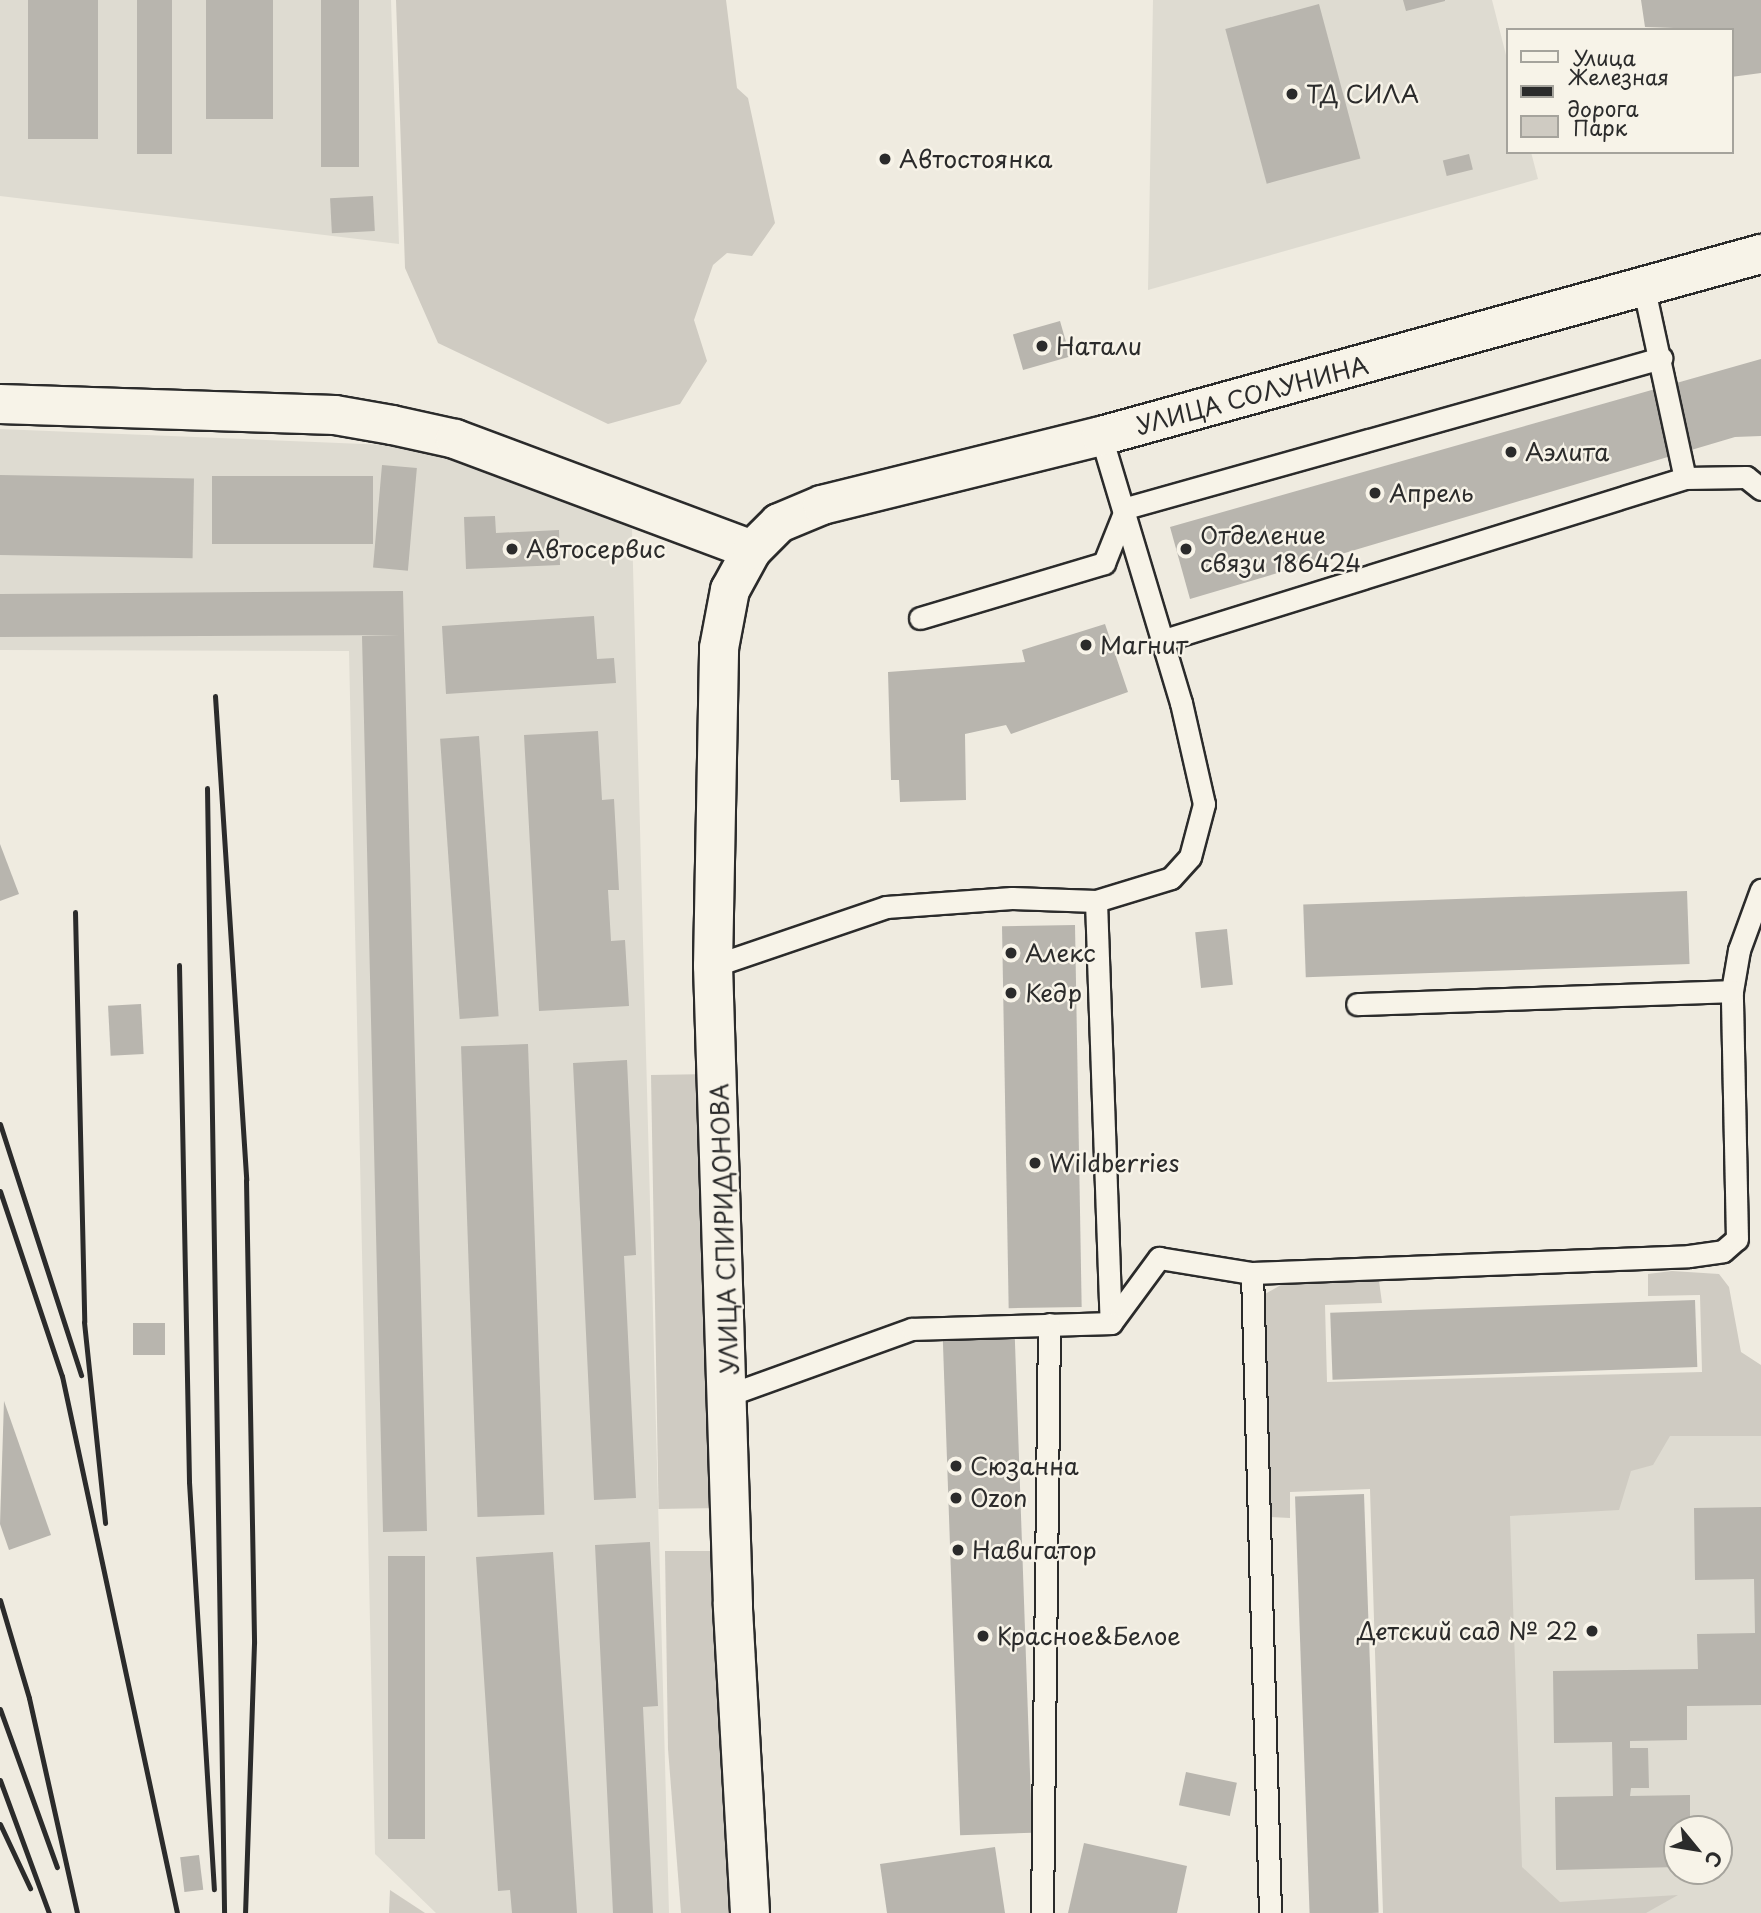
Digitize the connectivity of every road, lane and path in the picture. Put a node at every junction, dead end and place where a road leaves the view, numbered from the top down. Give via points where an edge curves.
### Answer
1 (1761, 254) edge
2 (1644, 289) junction
3 (1661, 358) junction
4 (0, 404) edge
5 (1101, 436) junction
6 (1685, 478) junction
7 (1761, 489) edge
8 (1126, 508) junction
9 (752, 550) junction
10 (920, 618) dead end
11 (1161, 641) junction
12 (1761, 890) edge
13 (1096, 901) junction
14 (713, 966) junction
15 (1732, 991) junction
16 (1357, 1004) dead end
17 (1252, 1273) junction
18 (1111, 1323) junction
19 (1049, 1324) junction
20 (731, 1394) junction
21 (750, 1913) edge
22 (1042, 1913) edge
23 (1270, 1913) edge

1 - 2 street, УЛИЦА СОЛУНИНА
2 - 3 lane
2 - 5 street, УЛИЦА СОЛУНИНА
3 - 6 lane
3 - 8 lane
4 - 9 street via 335,415 392,425 468,443
5 - 8 lane
5 - 9 street, УЛИЦА СОЛУНИНА via 822,505 779,523
6 - 7 lane via 1746,477
6 - 11 lane
8 - 10 lane via 1104,563
8 - 11 lane
9 - 14 street, УЛИЦА СПИРИДОНОВА via 730,590 719,648
11 - 13 lane via 1203,804 1190,857 1171,878
12 - 15 lane via 1738,950
13 - 14 lane via 1013,898 886,907
13 - 18 lane
14 - 20 street, УЛИЦА СПИРИДОНОВА
15 - 16 lane
15 - 17 lane via 1737,1239 1723,1251
17 - 18 lane via 1160,1258
17 - 23 lane
18 - 19 lane
19 - 20 lane via 912,1329
19 - 22 lane
20 - 21 street, УЛИЦА СПИРИДОНОВА via 733,1605

